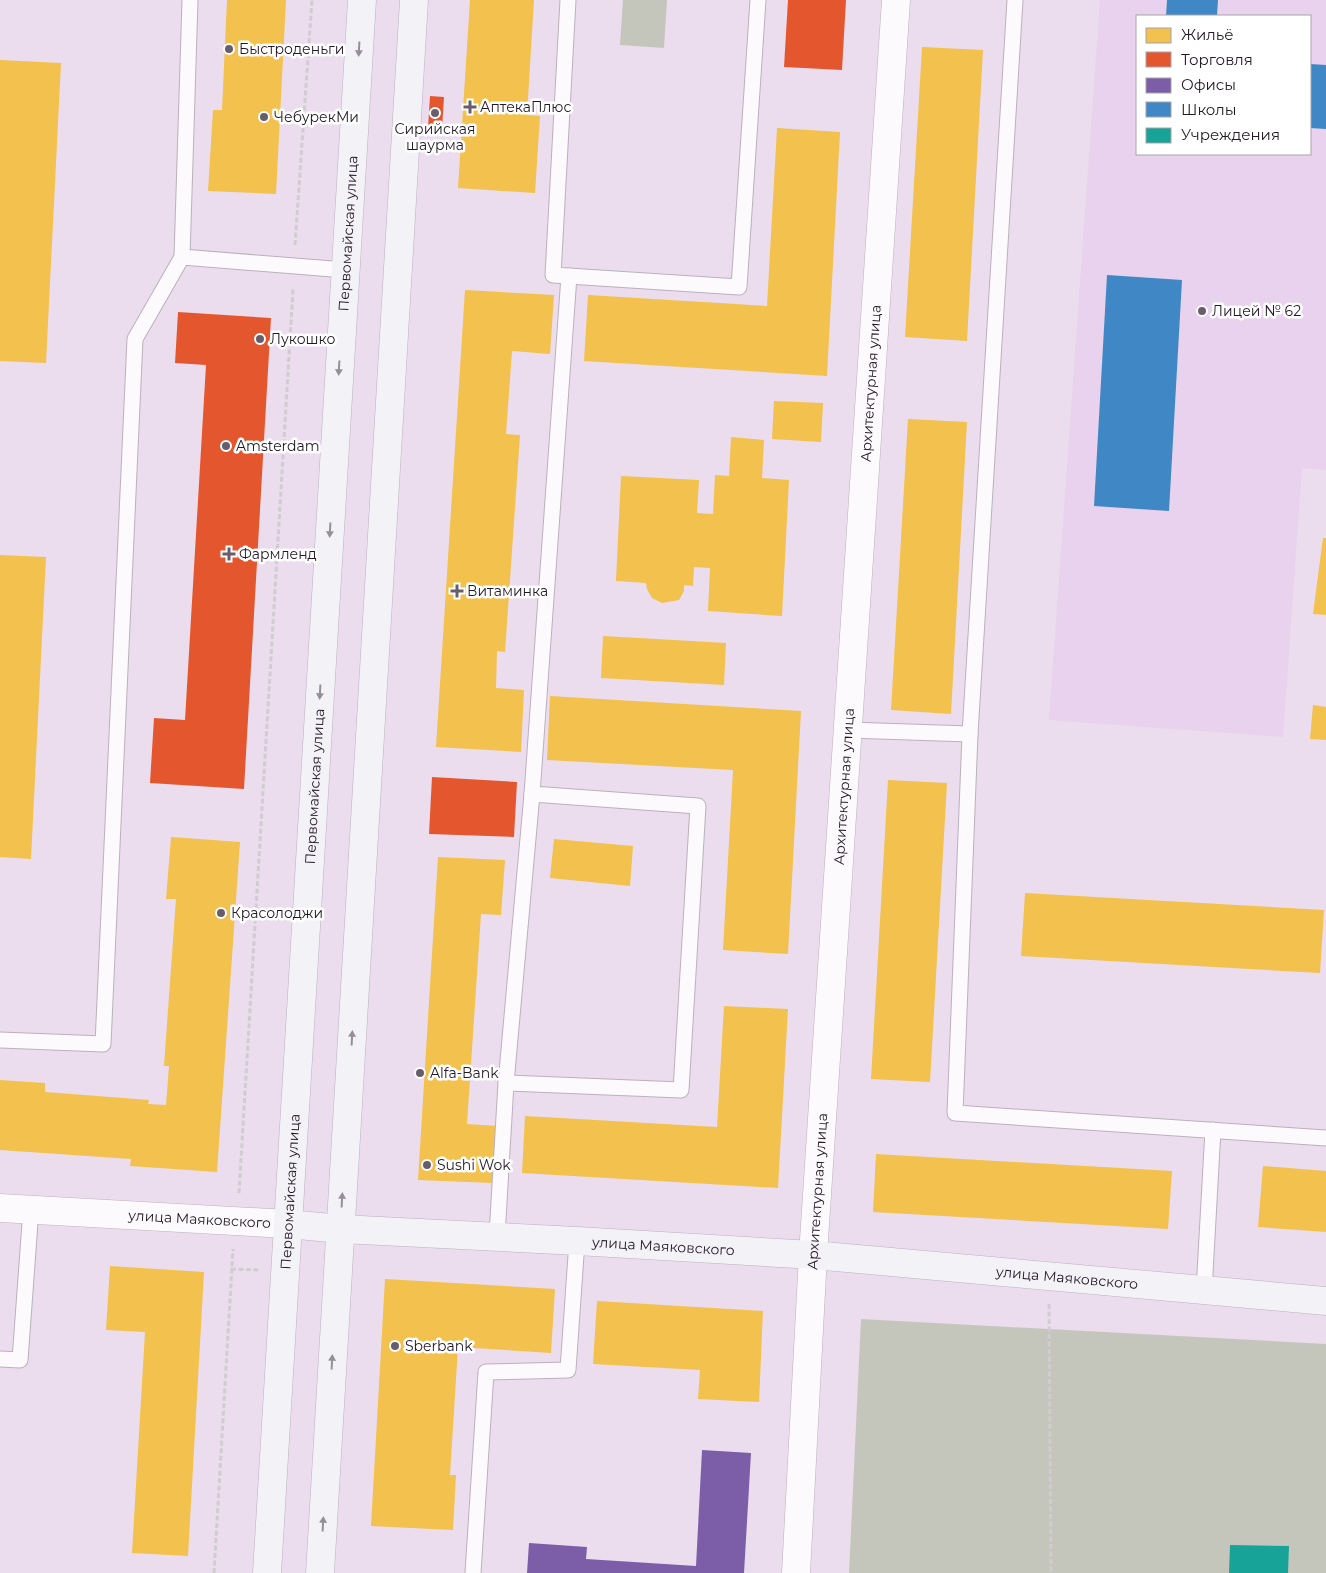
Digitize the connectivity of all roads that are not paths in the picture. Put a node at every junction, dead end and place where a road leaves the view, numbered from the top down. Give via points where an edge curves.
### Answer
1 (190, 0) edge
2 (362, 0) edge
3 (414, 0) edge
4 (568, 0) edge
5 (758, 0) edge
6 (896, 0) edge
7 (1015, 0) edge
8 (182, 257) junction
9 (345, 270) junction
10 (569, 276) junction
11 (848, 730) junction
12 (970, 734) junction
13 (532, 794) junction
14 (0, 1040) edge
15 (506, 1083) junction
16 (1213, 1130) junction
17 (1326, 1138) edge
18 (0, 1208) edge
19 (31, 1209) junction
20 (288, 1224) junction
21 (341, 1229) junction
22 (497, 1236) junction
23 (577, 1240) junction
24 (814, 1256) junction
25 (1204, 1291) junction
26 (1326, 1301) edge
27 (0, 1359) edge
28 (266, 1573) edge
29 (320, 1573) edge
30 (473, 1573) edge
31 (796, 1573) edge

1 - 8 lane
2 -> 9 main road, Первомайская улица
21 -> 3 main road
4 - 10 lane via 553,275
5 - 10 lane via 739,287
6 - 11 street, Архитектурная улица
7 - 12 lane
8 - 9 lane
8 - 14 lane via 135,339 103,1044
9 -> 20 main road, Первомайская улица
10 - 13 lane
11 - 12 lane
11 - 24 street, Архитектурная улица
12 - 16 lane via 955,1113
13 - 15 lane
13 - 15 lane via 698,806 681,1090
15 - 22 lane
16 - 17 lane
16 - 25 lane
18 - 19 street, улица Маяковского
19 - 20 street, улица Маяковского
19 - 27 lane via 20,1360
20 - 21 main road, улица Маяковского
20 - 28 main road, Первомайская улица
21 - 22 main road, улица Маяковского
29 -> 21 main road
22 - 23 main road, улица Маяковского
23 - 24 main road, улица Маяковского
23 - 30 lane via 568,1370 486,1372
24 - 25 main road, улица Маяковского
24 - 31 street, Архитектурная улица
25 - 26 main road, улица Маяковского

